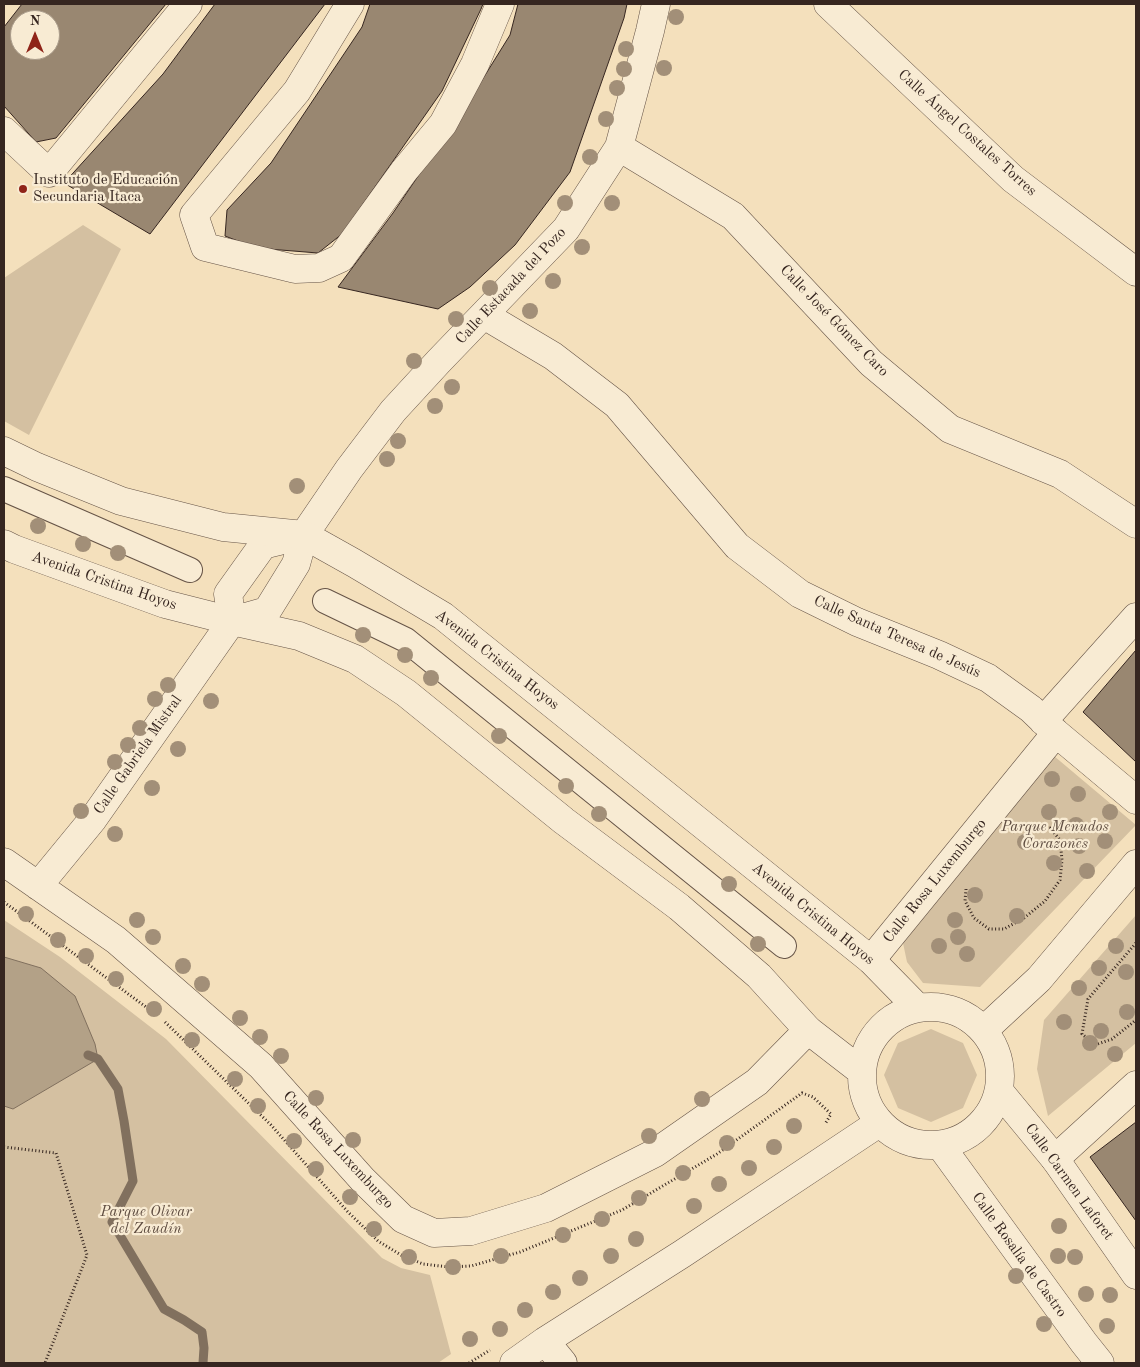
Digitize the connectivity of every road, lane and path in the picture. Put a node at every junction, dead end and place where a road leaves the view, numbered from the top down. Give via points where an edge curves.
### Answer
1 (188, 4) edge
2 (350, 4) edge
3 (500, 4) edge
4 (656, 4) edge
5 (828, 4) edge
6 (4, 131) edge
7 (619, 146) junction
8 (1136, 272) edge
9 (484, 314) junction
10 (4, 451) edge
11 (4, 489) edge
12 (1136, 524) edge
13 (304, 535) junction
14 (4, 544) edge
15 (190, 570) dead end
16 (326, 601) dead end
17 (1136, 617) edge
18 (232, 621) junction
19 (1050, 727) junction
20 (1136, 800) edge
21 (1008, 834) dead end
22 (4, 862) edge
23 (1136, 864) edge
24 (966, 884) dead end
25 (38, 886) junction
26 (4, 902) edge
27 (1136, 943) edge
28 (784, 946) dead end
29 (871, 960) junction
30 (917, 1007) junction
31 (157, 1014) dead end
32 (1136, 1020) edge
33 (164, 1021) dead end
34 (808, 1030) junction
35 (984, 1030) junction
36 (861, 1071) junction
37 (1136, 1085) edge
38 (1000, 1091) junction
39 (879, 1123) junction
40 (824, 1126) dead end
41 (940, 1145) junction
42 (4, 1147) edge
43 (1056, 1159) junction
44 (1136, 1274) edge
45 (545, 1341) junction
46 (45, 1363) edge
47 (514, 1363) edge
48 (563, 1363) edge
49 (1100, 1363) edge

1 - 6 street via 49,173
2 - 3 street via 297,92 194,215 205,247 295,269 319,268 340,258 443,124 475,64
4 - 7 street, Calle Estacada del Pozo
5 - 8 street, Calle Ángel Costales Torres via 1013,179
7 - 9 street, Calle Estacada del Pozo via 566,229
7 - 12 street, Calle José Gómez Caro via 733,216 870,363 950,429 1060,474
9 - 13 street, Calle Estacada del Pozo via 393,411
9 - 19 street, Calle Santa Teresa de Jesús via 553,356 617,405 737,546 800,594 988,678
10 - 13 street, Avenida Cristina Hoyos via 121,501 223,527
11 - 15 street
13 - 18 street, Calle Estacada del Pozo via 296,564 267,610
13 - 18 street via 263,545 228,594
13 - 29 street, Avenida Cristina Hoyos via 443,616
14 - 18 street, Avenida Cristina Hoyos via 165,604
16 - 28 street via 406,640
17 - 19 street, Calle Rosa Luxemburgo
18 - 25 street, Calle Gabriela Mistral via 93,819
18 - 34 street, Avenida Cristina Hoyos via 300,636 355,659 406,693 564,821 679,907 759,976
19 - 20 street, Calle Santa Teresa de Jesús
19 - 29 street, Calle Rosa Luxemburgo
21 - 24 path via 1029,824 1050,828 1060,840 1060,880 1045,901 1004,929 989,930 974,918 965,901
22 - 25 street, Calle Rosa Luxemburgo
23 - 35 street via 1039,979
25 - 34 street, Calle Rosa Luxemburgo via 116,940 261,1066 363,1180 403,1219 434,1233 471,1231 546,1208 655,1153 757,1082
26 - 31 path
27 - 32 path via 1088,999 1082,1034 1095,1045 1112,1039
29 - 30 street, Avenida Cristina Hoyos
30 - 35 street via 931,1006 960,1012
30 - 36 street via 891,1018 870,1040
33 - 40 path via 271,1125 378,1241 423,1264 471,1266 520,1252 622,1210 717,1154 802,1093 813,1097 831,1114
34 - 36 street, Avenida Cristina Hoyos
35 - 38 street via 1000,1063
36 - 39 street via 867,1105
37 - 43 street
38 - 41 street via 990,1114 974,1131
38 - 43 street, Calle Carmen Laforet
39 - 41 street via 892,1135 915,1144
39 - 45 street
41 - 49 street, Calle Rosalía de Castro
42 - 46 path via 56,1153 87,1255
43 - 44 street, Calle Carmen Laforet
45 - 47 street
45 - 48 street

